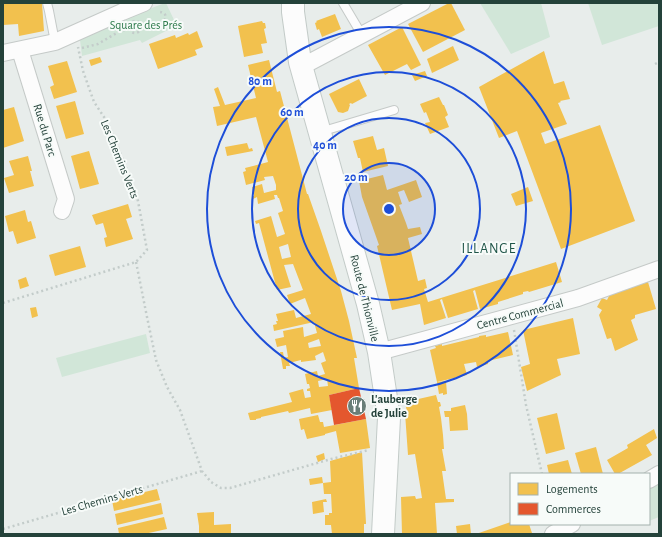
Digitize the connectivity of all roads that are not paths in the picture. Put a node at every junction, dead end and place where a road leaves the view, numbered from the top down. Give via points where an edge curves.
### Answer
1 (47, 3) edge
2 (293, 3) edge
3 (343, 3) edge
4 (422, 3) edge
5 (147, 12) edge
6 (362, 35) junction
7 (55, 42) junction
8 (20, 50) junction
9 (3, 53) edge
10 (301, 67) junction
11 (394, 110) dead end
12 (319, 132) junction
13 (62, 211) dead end
14 (659, 269) edge
15 (379, 352) junction
16 (659, 474) edge
17 (650, 479) edge
18 (570, 525) edge
19 (383, 534) edge
20 (553, 534) edge

1 - 7 lane
2 - 10 street, Route de Thionville
3 - 6 lane
4 - 6 street
5 - 7 street via 122,12
6 - 10 street
7 - 8 street
8 - 9 street
8 - 13 street, Rue du Parc via 66,199
10 - 12 street, Route de Thionville
11 - 12 lane
12 - 15 street, Route de Thionville via 368,304
14 - 15 street, Centre Commercial via 578,298
15 - 19 street, Route de Thionville via 389,418
16 - 17 street
18 - 20 street

